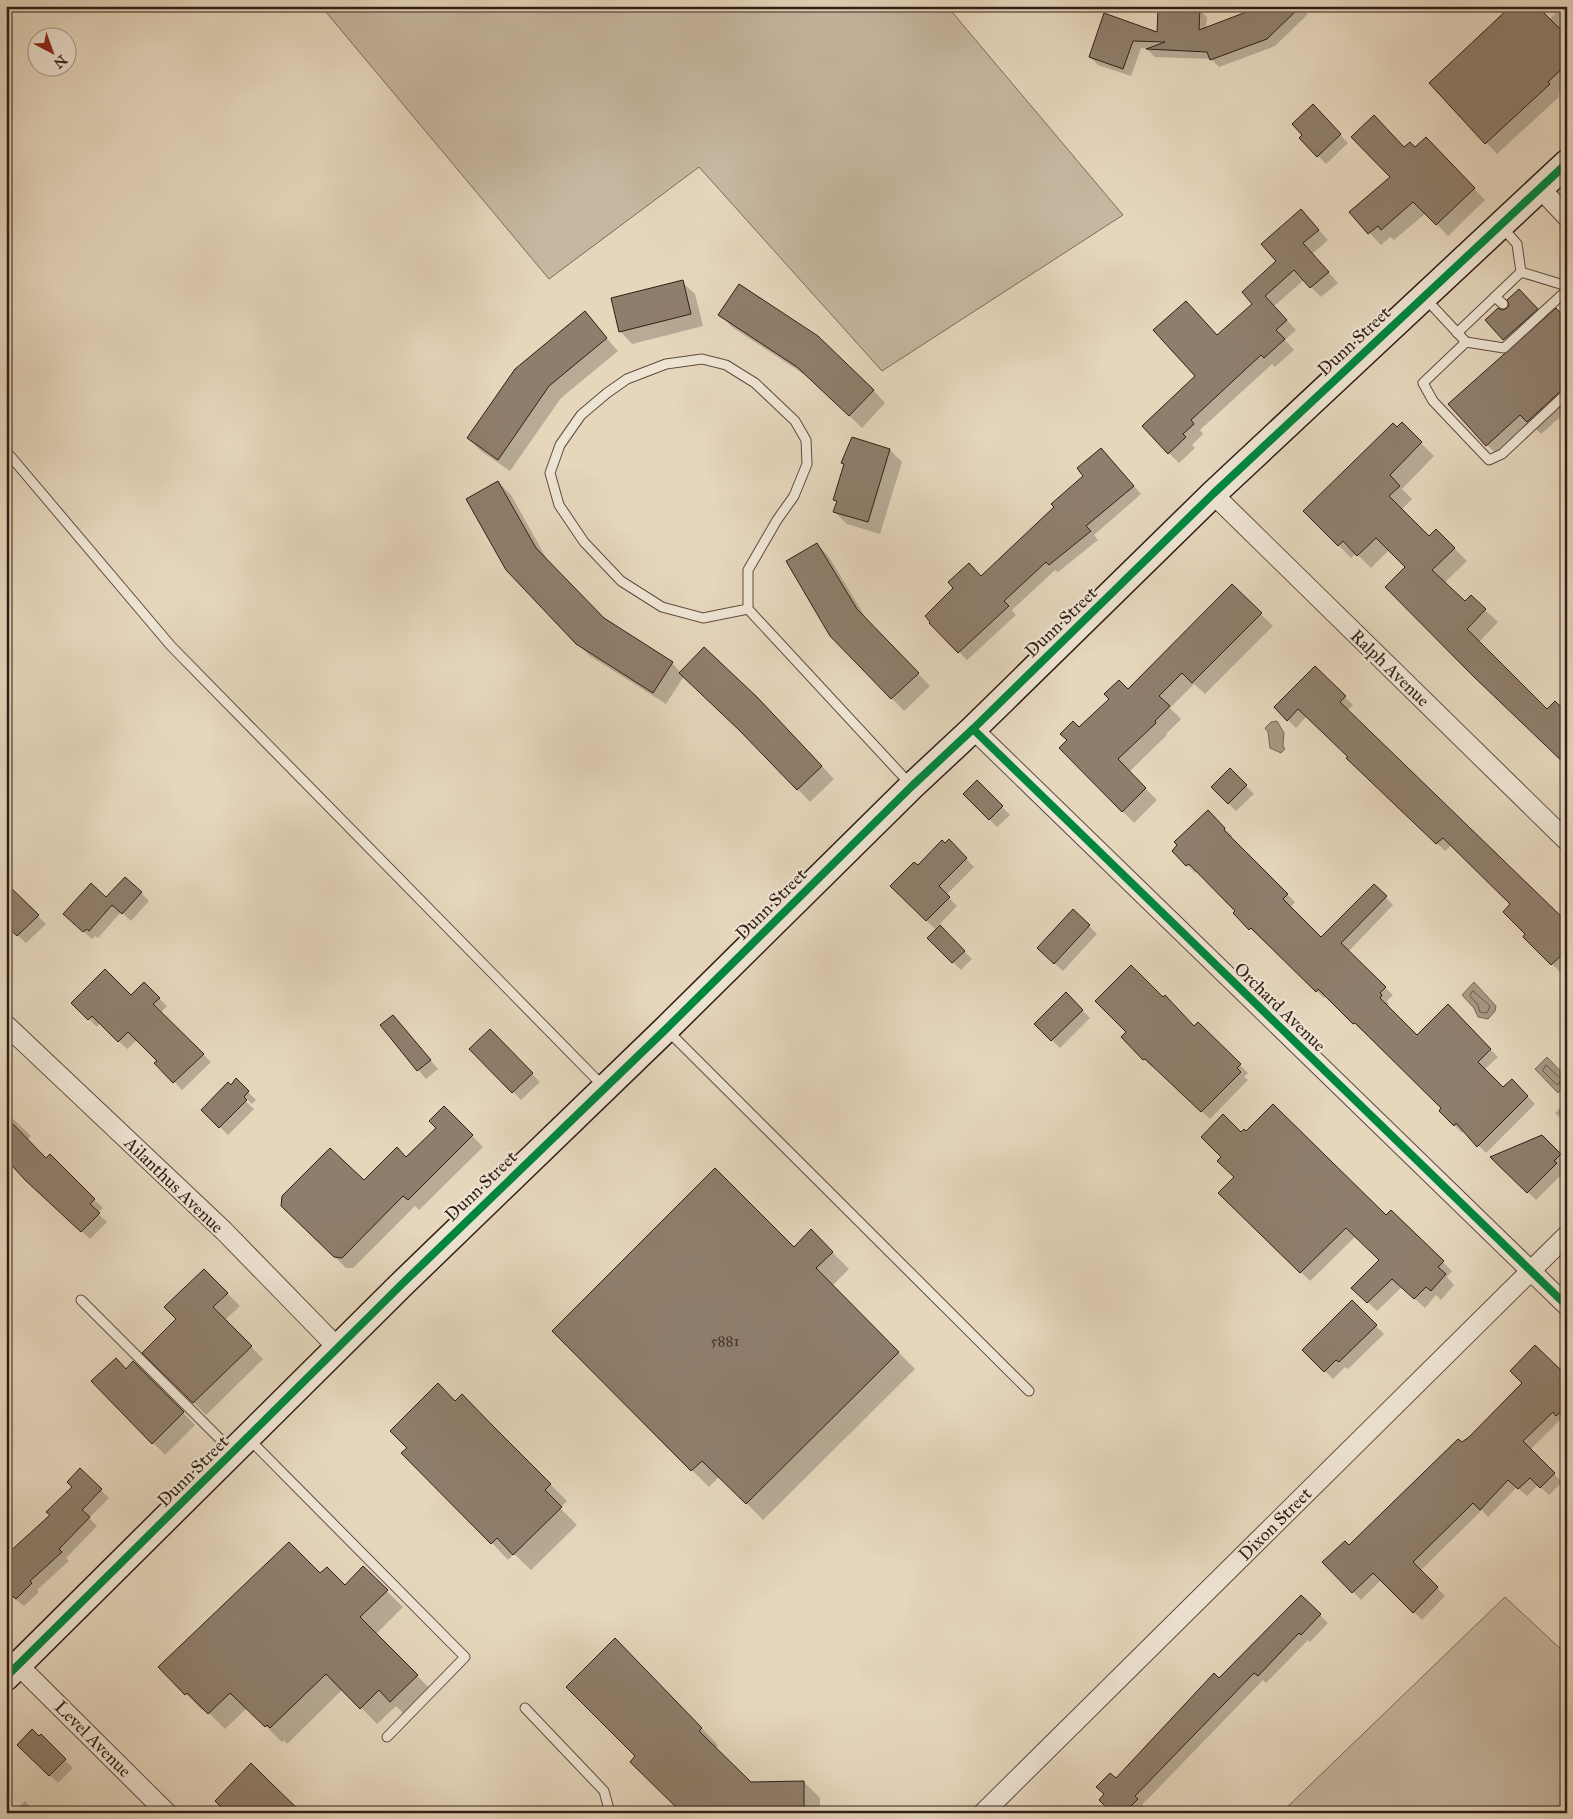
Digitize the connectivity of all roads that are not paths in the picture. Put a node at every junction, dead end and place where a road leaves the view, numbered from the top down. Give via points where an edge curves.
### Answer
1 (1567, 163) edge
2 (1538, 187) junction
3 (1567, 217) edge
4 (1499, 225) junction
5 (1521, 272) junction
6 (1567, 286) edge
7 (1567, 290) edge
8 (1423, 296) junction
9 (1495, 296) junction
10 (1502, 304) dead end
11 (1457, 333) junction
12 (1466, 342) junction
13 (1567, 393) edge
14 (6, 451) edge
15 (1213, 494) junction
16 (748, 609) junction
17 (973, 729) junction
18 (912, 786) junction
19 (1567, 841) edge
20 (6, 1025) edge
21 (666, 1029) junction
22 (604, 1087) junction
23 (1567, 1235) edge
24 (1530, 1270) junction
25 (81, 1300) dead end
26 (1567, 1306) edge
27 (338, 1348) junction
28 (1029, 1390) dead end
29 (240, 1445) junction
30 (12, 1671) edge
31 (525, 1708) dead end
32 (387, 1737) dead end
33 (167, 1813) edge
34 (610, 1813) edge
35 (983, 1813) edge

1 - 2 street, Dunn Street
2 - 3 street
2 - 4 street, Dunn Street
4 - 5 lane via 1517,244
4 - 8 street, Dunn Street
5 - 6 lane
5 - 9 lane
7 - 12 lane via 1504,348
8 - 11 lane
8 - 15 street, Dunn Street
9 - 10 lane
9 - 11 lane
11 - 12 lane
12 - 13 lane via 1423,383 1433,401 1490,460 1502,454
14 - 22 lane via 171,646
15 - 17 street, Dunn Street
15 - 19 street, Ralph Avenue
16 - 16 lane via 748,570 794,496 807,464 806,440 795,421 755,383 726,365 702,359 666,364 627,380 581,416 560,445 550,474 559,505 584,542 621,581 662,607 703,618
16 - 18 lane
17 - 18 street, Dunn Street
17 - 24 street, Orchard Avenue
18 - 21 street, Dunn Street
20 - 27 street, Ailanthus Avenue via 224,1231
21 - 22 street, Dunn Street
21 - 28 lane
22 - 27 street, Dunn Street
23 - 24 street, Dixon Street
24 - 26 street, Orchard Avenue
24 - 35 street, Dixon Street
25 - 29 lane
27 - 29 street, Dunn Street
29 - 30 street, Dunn Street
29 - 32 lane via 465,1657
30 - 33 street, Level Avenue
31 - 34 lane via 604,1791

